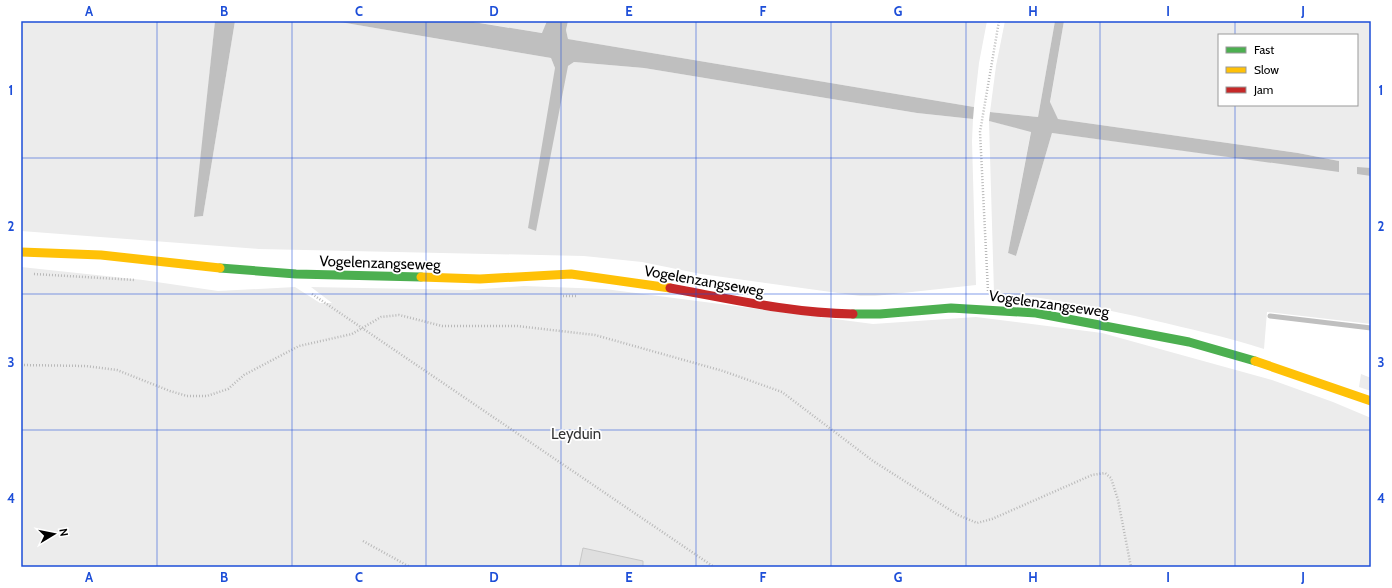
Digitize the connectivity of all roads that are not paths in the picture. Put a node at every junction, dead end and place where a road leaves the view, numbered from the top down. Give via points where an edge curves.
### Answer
1 (21, 252) edge
2 (1371, 401) edge

1 - 2 main road, Vogelenzangseweg via 101,255 199,267 296,274 480,279 571,274 647,284 816,313 880,314 951,308 1036,314 1189,342 1266,364

